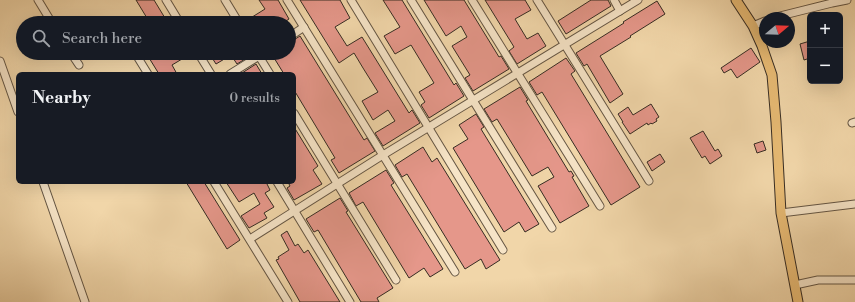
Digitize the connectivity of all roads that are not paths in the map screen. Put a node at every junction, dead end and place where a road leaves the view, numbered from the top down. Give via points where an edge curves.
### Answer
1 (38, 0) edge
2 (166, 0) edge
3 (225, 0) edge
4 (287, 0) edge
5 (351, 0) edge
6 (411, 0) edge
7 (472, 0) edge
8 (537, 0) edge
9 (614, 0) edge
10 (638, 0) edge
11 (736, 0) edge
12 (847, 0) edge
13 (831, 1) edge
14 (620, 11) junction
15 (793, 12) edge
16 (48, 16) edge
17 (176, 16) edge
18 (235, 16) edge
19 (759, 24) edge
20 (753, 26) junction
21 (304, 27) junction
22 (296, 32) edge
23 (564, 45) junction
24 (76, 60) edge
25 (139, 60) edge
26 (202, 60) edge
27 (251, 60) edge
28 (263, 60) edge
29 (0, 61) edge
30 (79, 65) dead end
31 (147, 72) edge
32 (210, 72) edge
33 (233, 72) edge
34 (269, 72) edge
35 (517, 74) junction
36 (473, 101) junction
37 (16, 106) edge
38 (296, 116) edge
39 (428, 128) junction
40 (383, 155) junction
41 (649, 181) dead end
42 (44, 184) edge
43 (215, 184) edge
44 (278, 184) edge
45 (337, 184) junction
46 (855, 204) edge
47 (600, 206) dead end
48 (294, 211) junction
49 (781, 213) junction
50 (552, 228) dead end
51 (250, 239) junction
52 (503, 250) dead end
53 (455, 272) dead end
54 (396, 280) dead end
55 (855, 280) edge
56 (795, 284) junction
57 (84, 302) edge
58 (288, 302) edge
59 (350, 302) edge
60 (798, 302) edge

1 - 16 street
2 - 17 street
3 - 18 street
4 - 21 street
5 - 39 street
6 - 36 street
7 - 35 street
8 - 23 street
9 - 14 street
10 - 14 street
11 - 20 main road
12 - 13 street
13 - 15 street
14 - 23 street
19 - 20 street
20 - 49 main road via 772,75
21 - 22 street
21 - 40 street
23 - 35 street
23 - 41 street
24 - 30 street
25 - 31 street
26 - 32 street
27 - 33 street
28 - 34 street
29 - 37 street
35 - 36 street
35 - 47 street
36 - 39 street
36 - 50 street
38 - 45 street
39 - 40 street
39 - 52 street
40 - 45 street
40 - 53 street
42 - 57 street
43 - 51 street
44 - 48 street
45 - 48 street
45 - 54 street
46 - 49 street
48 - 51 street
48 - 59 street
49 - 56 main road
51 - 58 street
55 - 56 street via 818,280
56 - 60 main road

